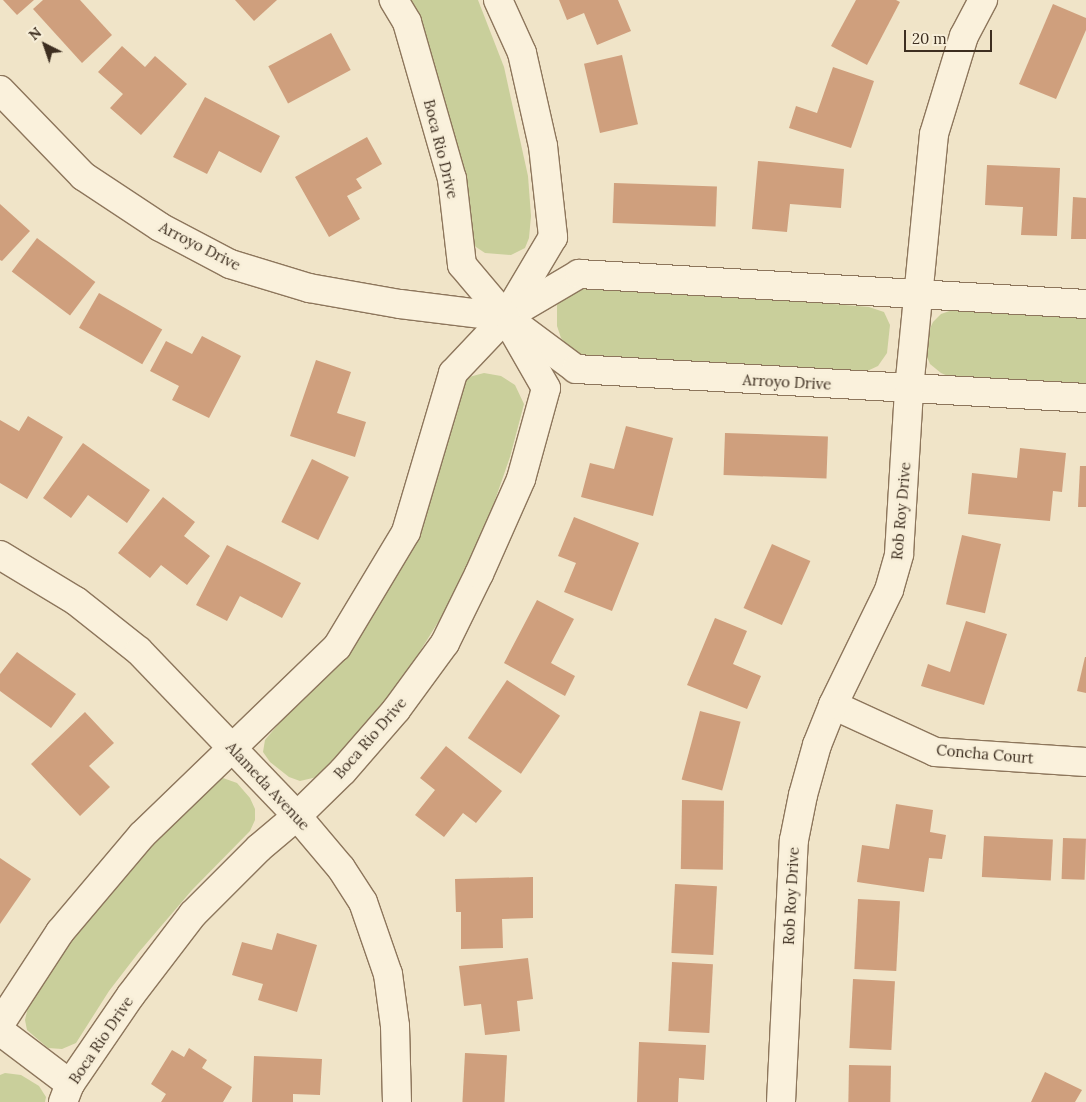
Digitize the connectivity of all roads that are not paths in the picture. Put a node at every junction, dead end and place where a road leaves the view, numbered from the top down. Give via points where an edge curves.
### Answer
1 (394, 0) edge
2 (498, 0) edge
3 (983, 0) edge
4 (0, 90) edge
5 (919, 294) junction
6 (1086, 304) edge
7 (506, 317) junction
8 (909, 389) junction
9 (1086, 398) edge
10 (0, 555) edge
11 (833, 705) junction
12 (232, 746) junction
13 (1086, 762) edge
14 (297, 816) junction
15 (0, 1024) edge
16 (0, 1031) edge
17 (67, 1093) edge
18 (396, 1102) edge
19 (781, 1102) edge

1 - 7 street, Boca Rio Drive via 407,22 452,179 462,265
2 - 7 street via 522,52 543,146 553,236
3 - 5 street, Rob Roy Drive via 964,36 934,134
4 - 7 street, Arroyo Drive via 83,176 160,227 230,264 309,288 400,304
5 - 6 street
5 - 7 street via 579,274
5 - 8 street, Rob Roy Drive
7 - 8 street, Arroyo Drive via 576,369
7 - 12 street via 453,373 406,532 337,647
7 - 14 street, Boca Rio Drive via 546,388 520,479 480,574 445,643 396,710 343,771
8 - 9 street, Arroyo Drive
8 - 11 street, Rob Roy Drive via 899,554 889,590
10 - 12 street, Alameda Avenue via 76,601 139,651
11 - 13 street, Concha Court via 935,752
11 - 19 street, Rob Roy Drive via 817,745 794,840
12 - 14 street, Alameda Avenue
12 - 15 street via 142,835 60,932
14 - 17 street, Boca Rio Drive via 259,848 193,914 131,995
14 - 18 street, Alameda Avenue via 341,868 363,902 375,931 388,974 395,1026
16 - 17 street

